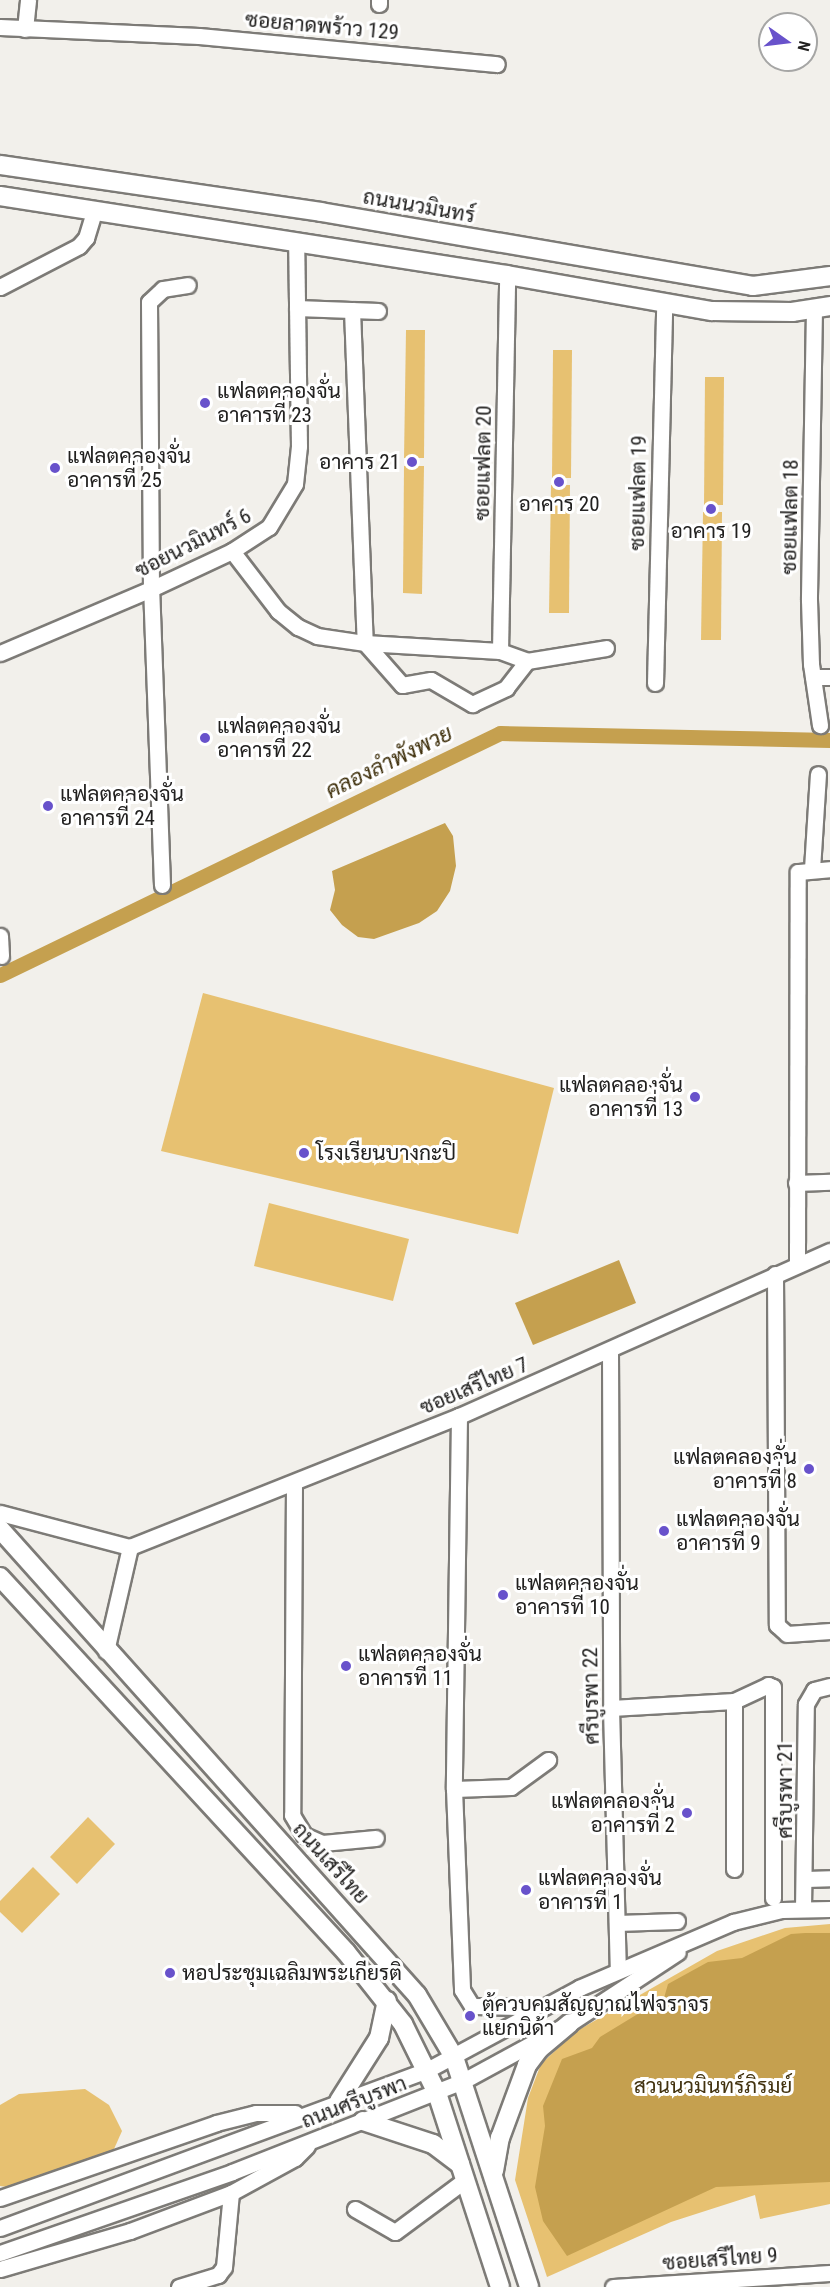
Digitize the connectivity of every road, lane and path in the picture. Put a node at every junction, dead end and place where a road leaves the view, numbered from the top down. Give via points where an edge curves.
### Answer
1 (28, 0) edge
2 (0, 27) edge
3 (25, 30) junction
4 (497, 64) dead end
5 (0, 165) edge
6 (0, 196) edge
7 (94, 211) junction
8 (296, 243) junction
9 (507, 275) junction
10 (830, 276) edge
11 (188, 285) dead end
12 (0, 287) edge
13 (664, 304) junction
14 (822, 307) edge
15 (297, 308) junction
16 (352, 310) junction
17 (378, 311) dead end
18 (232, 551) junction
19 (151, 589) junction
20 (365, 643) junction
21 (606, 648) dead end
22 (500, 651) junction
23 (0, 653) edge
24 (526, 661) junction
25 (830, 676) edge
26 (813, 677) junction
27 (655, 683) dead end
28 (820, 725) dead end
29 (818, 774) dead end
30 (812, 869) junction
31 (830, 869) edge
32 (162, 885) dead end
33 (0, 936) edge
34 (1, 956) edge
35 (830, 1182) edge
36 (796, 1184) junction
37 (830, 1251) edge
38 (797, 1264) junction
39 (775, 1274) junction
40 (610, 1350) junction
41 (459, 1416) junction
42 (294, 1483) junction
43 (0, 1513) edge
44 (0, 1529) edge
45 (130, 1547) junction
46 (0, 1578) edge
47 (830, 1631) edge
48 (106, 1651) junction
49 (830, 1686) edge
50 (734, 1701) junction
51 (611, 1708) junction
52 (548, 1760) dead end
53 (454, 1790) junction
54 (376, 1838) dead end
55 (735, 1869) dead end
56 (830, 1878) edge
57 (806, 1879) junction
58 (773, 1898) dead end
59 (803, 1908) junction
60 (830, 1909) edge
61 (676, 1921) dead end
62 (616, 1923) junction
63 (698, 1938) junction
64 (618, 1970) junction
65 (387, 2001) junction
66 (521, 2007) dead end
67 (570, 2023) junction
68 (454, 2057) junction
69 (427, 2070) junction
70 (463, 2081) junction
71 (437, 2093) junction
72 (339, 2101) junction
73 (306, 2113) junction
74 (363, 2121) junction
75 (311, 2141) junction
76 (463, 2172) junction
77 (493, 2176) junction
78 (231, 2193) junction
79 (0, 2198) edge
80 (355, 2209) dead end
81 (0, 2228) edge
82 (0, 2253) edge
83 (0, 2269) edge
84 (830, 2273) edge
85 (179, 2287) edge
86 (500, 2287) edge
87 (529, 2287) edge
88 (613, 2287) edge

1 - 3 street
2 - 3 street, ซอยลาดพร้าว 129
3 - 4 street, ซอยลาดพร้าว 129 via 199,36
5 - 10 main road, ถนนนวมินทร์ via 321,212 753,286
6 - 7 main road
7 - 8 main road
7 - 12 street via 86,238 79,246
8 - 9 main road
8 - 15 street, ซอยนวมินทร์ 6
9 - 13 main road
9 - 22 street, ซอยแฟลต 20
11 - 19 street via 163,289 148,302
13 - 14 main road via 755,314
13 - 27 street, ซอยแฟลต 19
14 - 26 street, ซอยแฟลต 18 via 809,600
15 - 16 street
15 - 18 street, ซอยนวมินทร์ 6 via 299,446 295,484 269,527
16 - 17 street
16 - 20 street
18 - 19 street, ซอยนวมินทร์ 6
18 - 20 street via 267,597 298,627 317,636
19 - 23 street, ซอยนวมินทร์ 6
19 - 32 street
20 - 22 street
20 - 24 street via 402,685 431,680 472,704 506,688
21 - 24 street
22 - 24 street
25 - 26 street
26 - 28 street, ซอยแฟลต 18
29 - 30 street
30 - 31 street
30 - 36 street via 798,872
33 - 34 street
35 - 36 street
36 - 38 street
37 - 38 street, ซอยเสรีไทย 7
38 - 39 street, ซอยเสรีไทย 7
39 - 40 street, ซอยเสรีไทย 7
39 - 47 street via 777,1625 787,1634
40 - 41 street, ซอยเสรีไทย 7
40 - 51 street, ศรีบูรพา 22
41 - 42 street, ซอยเสรีไทย 7
41 - 53 street
42 - 45 street, ซอยเสรีไทย 7
42 - 54 street via 292,1815 304,1835 322,1843
43 - 45 street
44 - 48 main road, ถนนเสรีไทย
45 - 48 street
46 - 65 main road
48 - 68 main road, ถนนเสรีไทย via 394,1966 432,2017
49 - 57 street, ศรีบูรพา 21 via 814,1690 806,1704
50 - 51 street
50 - 55 street
50 - 58 street via 768,1685 774,1687
51 - 62 street, ศรีบูรพา 22
52 - 53 street via 511,1788
53 - 66 street via 462,1990 472,2006
56 - 57 street
57 - 59 street, ศรีบูรพา 21
59 - 60 street, ถนนศรีบูรพา
59 - 63 street, ถนนศรีบูรพา via 733,1922
61 - 62 street
62 - 64 street, ศรีบูรพา 22
63 - 64 street, ถนนศรีบูรพา
63 - 67 street, ถนนศรีบูรพา
64 - 68 street, ถนนศรีบูรพา
65 - 69 main road
65 - 72 main road via 379,2038
67 - 70 street, ถนนศรีบูรพา
67 - 77 main road via 539,2049 527,2065 500,2138
68 - 69 street, ถนนศรีบูรพา
68 - 70 main road, ถนนเสรีไทย
69 - 71 main road
69 - 72 street, ถนนศรีบูรพา
70 - 71 street, ถนนศรีบูรพา
70 - 77 main road, ถนนเสรีไทย
71 - 74 street, ถนนศรีบูรพา
71 - 76 main road
72 - 73 street, ถนนศรีบูรพา
73 - 79 street via 256,2114 216,2123
73 - 81 street, ถนนศรีบูรพา
74 - 75 street, ถนนศรีบูรพา
74 - 76 main road via 433,2144
75 - 78 street via 295,2158
75 - 82 street, ถนนศรีบูรพา
76 - 80 street via 395,2232
76 - 86 main road
77 - 87 main road, ถนนเสรีไทย
78 - 83 street via 130,2231
78 - 85 street via 224,2266 218,2275
84 - 88 street, ซอยเสรีไทย 9

